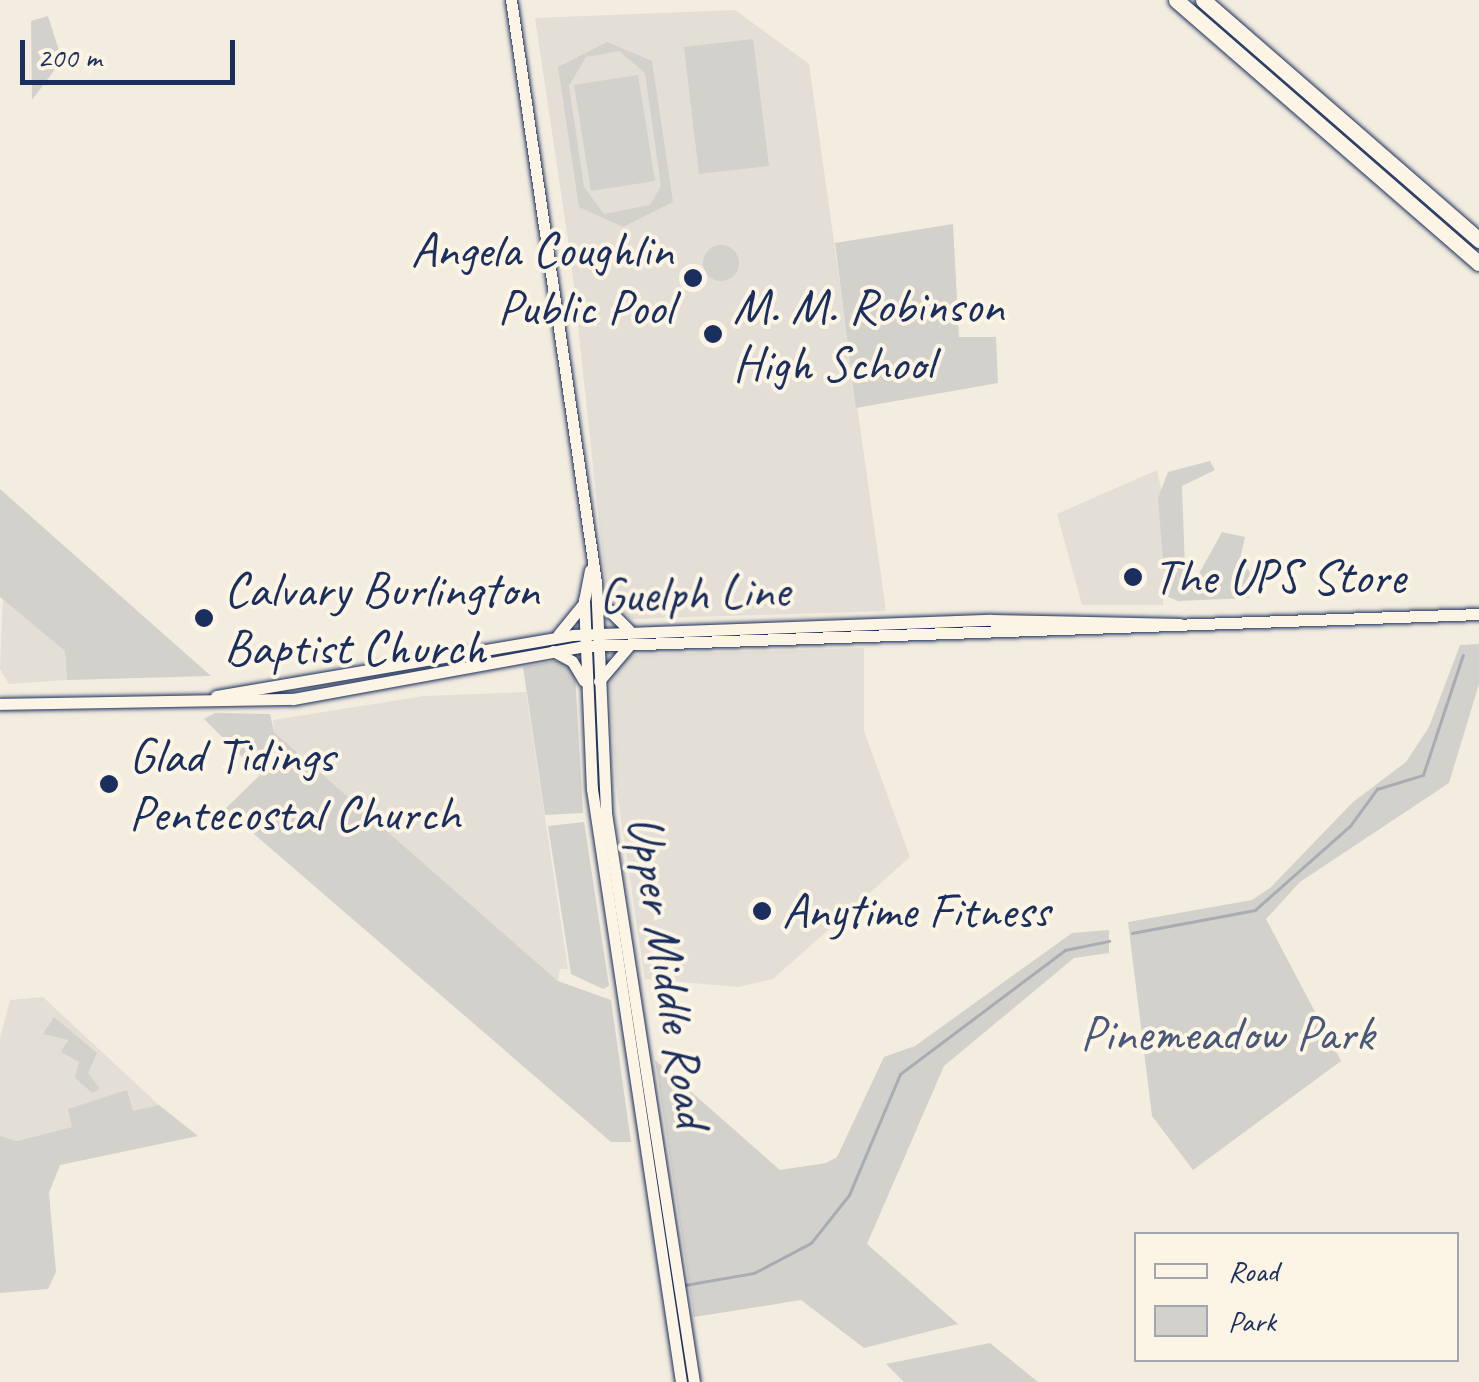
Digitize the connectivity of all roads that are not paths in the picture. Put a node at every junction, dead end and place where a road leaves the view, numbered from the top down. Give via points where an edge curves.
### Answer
1 (510, 0) edge
2 (1176, 0) edge
3 (1203, 0) edge
4 (1479, 240) edge
5 (1479, 263) edge
6 (590, 598) junction
7 (1479, 614) edge
8 (556, 637) junction
9 (632, 639) junction
10 (591, 640) junction
11 (553, 651) junction
12 (418, 664) junction
13 (401, 680) junction
14 (592, 686) junction
15 (216, 696) junction
16 (0, 704) edge
17 (681, 1382) edge
18 (694, 1382) edge

1 - 6 main road, Upper Middle Road via 574,408
2 - 5 highway
3 - 4 highway
6 - 8 main road
6 - 9 main road
6 - 10 main road, Upper Middle Road
7 - 9 main road, Guelph Line
8 - 10 main road, Guelph Line
8 - 12 main road, Guelph Line
9 - 10 main road, Guelph Line
9 - 14 main road
10 - 11 main road, Guelph Line
10 - 14 main road, Upper Middle Road
11 - 13 main road, Guelph Line
11 - 14 main road via 575,663
12 - 13 main road
12 - 15 main road, Guelph Line
13 - 15 main road, Guelph Line via 294,699
14 - 17 main road, Upper Middle Road via 596,821
14 - 18 main road, Upper Middle Road
15 - 16 main road, Guelph Line

